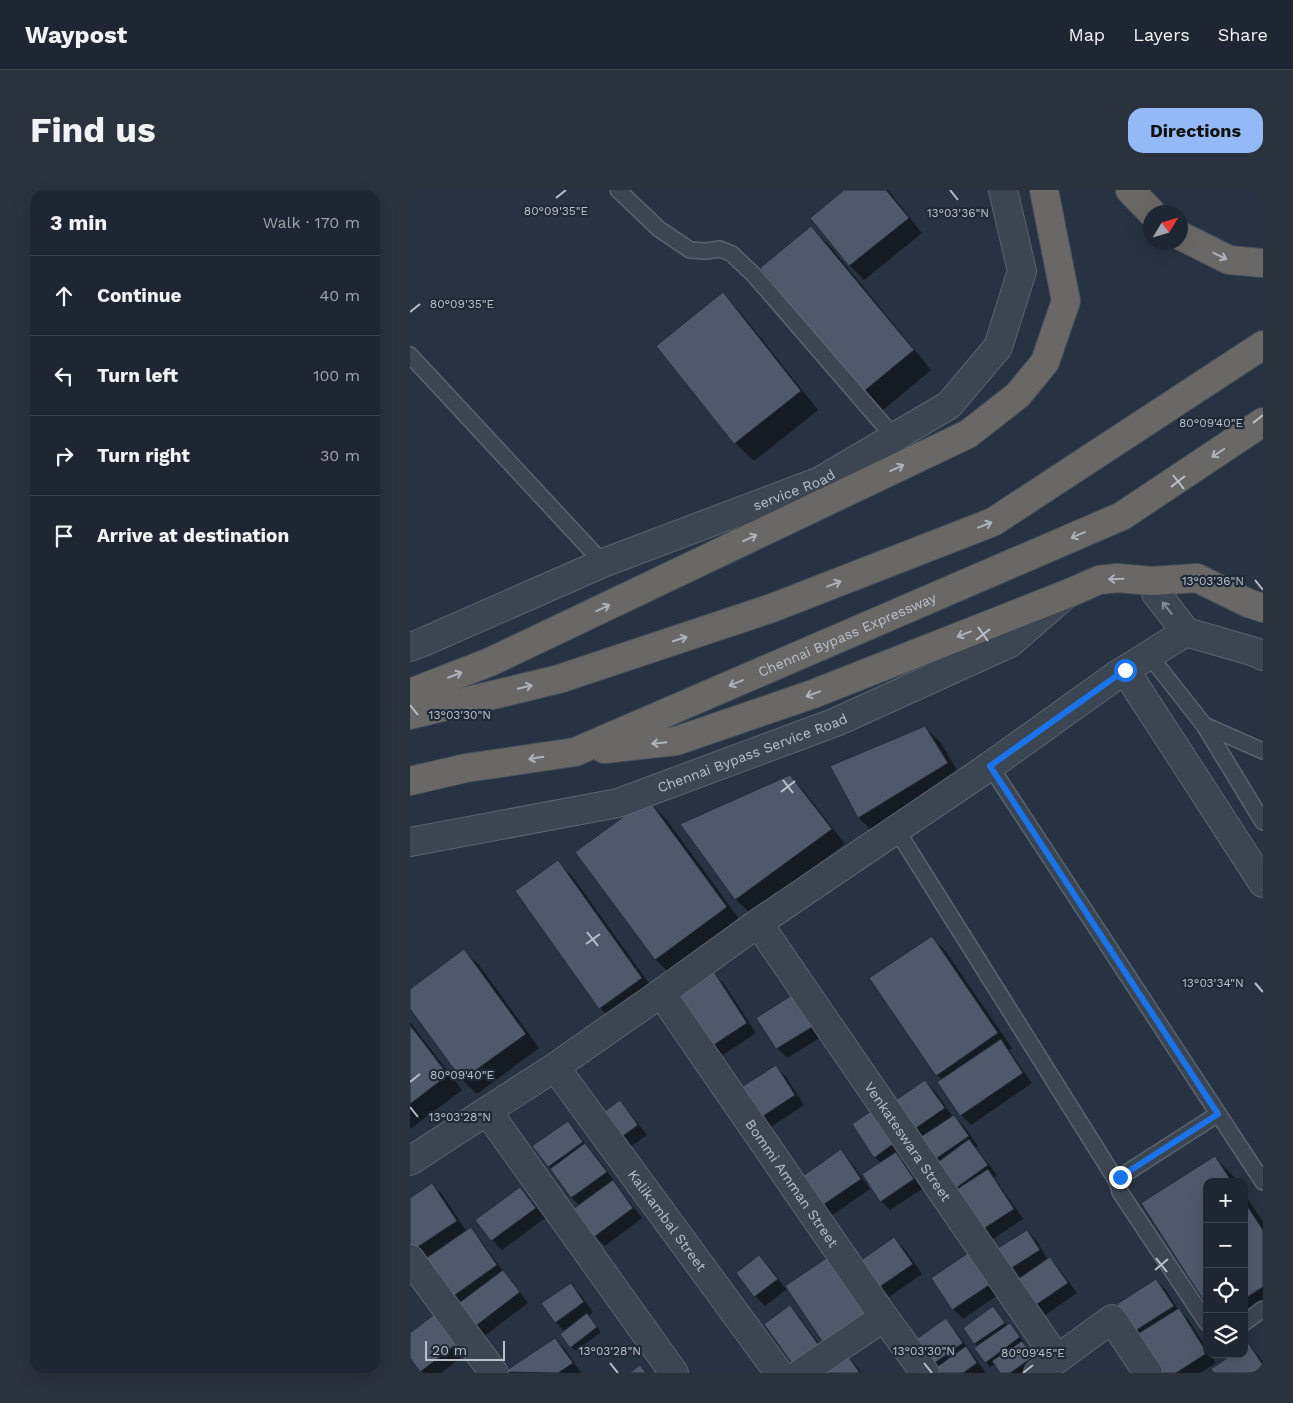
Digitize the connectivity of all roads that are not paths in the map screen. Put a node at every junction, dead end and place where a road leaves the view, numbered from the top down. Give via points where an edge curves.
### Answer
1 (618, 190) edge
2 (1003, 190) edge
3 (1044, 190) edge
4 (1130, 190) edge
5 (1144, 205) edge
6 (1188, 240) edge
7 (1263, 263) edge
8 (1263, 345) edge
9 (410, 355) edge
10 (1261, 424) edge
11 (894, 437) junction
12 (603, 563) junction
13 (1152, 581) junction
14 (1067, 594) junction
15 (1263, 608) edge
16 (1186, 632) junction
17 (410, 646) edge
18 (1149, 655) junction
19 (1263, 656) edge
20 (1125, 670) junction
21 (410, 692) edge
22 (410, 715) edge
23 (1204, 725) junction
24 (1263, 751) edge
25 (575, 752) junction
26 (990, 766) junction
27 (410, 781) edge
28 (1263, 822) edge
29 (896, 829) junction
30 (410, 842) edge
31 (1263, 883) edge
32 (758, 923) junction
33 (661, 993) junction
34 (555, 1067) junction
35 (487, 1111) junction
36 (1218, 1114) junction
37 (410, 1160) edge
38 (1263, 1182) edge
39 (1118, 1183) junction
40 (410, 1258) edge
41 (1263, 1309) edge
42 (884, 1317) junction
43 (1203, 1317) edge
44 (1248, 1320) edge
45 (1048, 1366) edge
46 (494, 1373) edge
47 (674, 1373) edge
48 (779, 1373) edge
49 (801, 1373) edge
50 (925, 1373) edge
51 (1148, 1373) edge

1 - 11 lane via 659,229 690,250 720,249 732,254 762,284
2 - 11 street, service Road via 1022,271 998,347 949,405
21 -> 3 highway via 490,662 968,434 1018,394 1045,362 1066,301
4 - 5 highway
6 -> 7 highway via 1229,260
22 -> 8 highway via 559,679 772,608 993,522
9 - 12 lane
10 -> 25 highway, Chennai Bypass Expressway via 1122,516
11 - 12 street, service Road via 820,481
12 - 17 street, service Road
13 -> 14 highway via 1099,580
13 - 15 highway via 1197,578
16 -> 13 street via 1156,593
14 -> 25 highway via 812,694 676,741
14 - 30 street, Chennai Bypass Service Road via 1010,643 836,722 618,803
16 - 18 street
16 - 19 street
18 - 20 street
18 - 23 lane
20 - 26 street
20 - 31 street
23 - 24 lane
23 - 28 lane
25 -> 27 highway, Chennai Bypass Expressway via 466,768
26 - 29 street
26 - 36 lane
29 - 32 street
29 - 39 lane
32 - 33 street
32 - 45 street, Venkateswara Street
33 - 34 street
33 - 42 street, Bommi Amman Street
34 - 35 street
34 - 48 street, Kalikambal Street
35 - 37 street
35 - 47 street
36 - 38 lane
36 - 39 lane via 1120,1177
39 - 43 lane via 1120,1192
40 - 46 street
41 - 44 lane
42 - 49 street
42 - 50 street, Bommi Amman Street
45 - 51 street via 1112,1319

